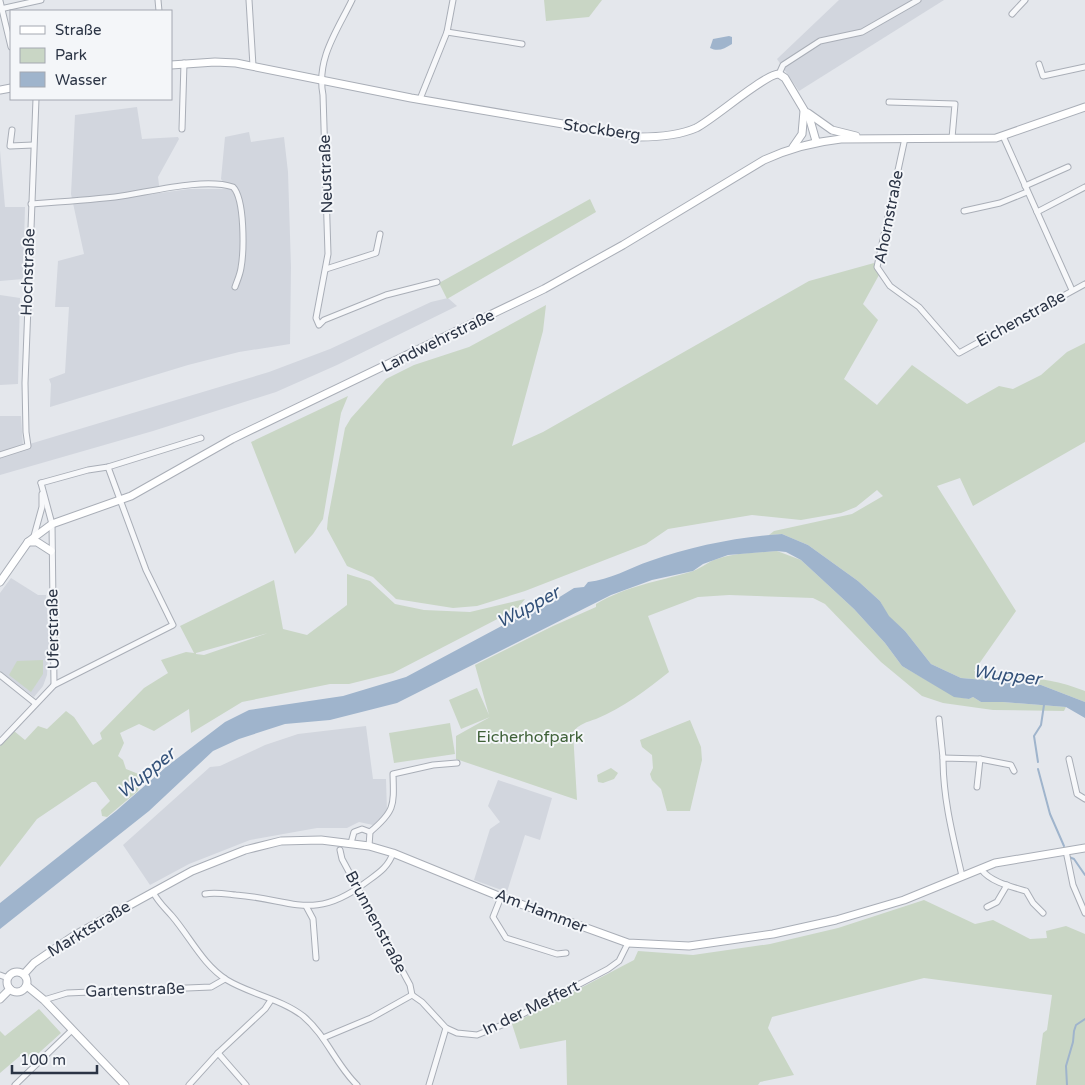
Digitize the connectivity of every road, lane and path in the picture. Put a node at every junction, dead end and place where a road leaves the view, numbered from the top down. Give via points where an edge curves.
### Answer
1 (41, 0) edge
2 (249, 0) edge
3 (352, 0) edge
4 (453, 0) edge
5 (918, 0) edge
6 (1025, 0) edge
7 (0, 1) edge
8 (1, 9) edge
9 (1012, 14) dead end
10 (447, 32) junction
11 (10, 43) edge
12 (522, 44) dead end
13 (184, 63) junction
14 (1040, 64) dead end
15 (172, 65) edge
16 (253, 66) junction
17 (1085, 67) edge
18 (782, 76) junction
19 (320, 79) junction
20 (420, 99) junction
21 (36, 100) edge
22 (889, 102) dead end
23 (1085, 107) edge
24 (804, 109) junction
25 (182, 129) dead end
26 (12, 130) dead end
27 (1003, 136) junction
28 (869, 138) junction
29 (905, 138) junction
30 (952, 138) junction
31 (816, 142) junction
32 (33, 145) junction
33 (793, 147) junction
34 (1068, 167) dead end
35 (1025, 186) junction
36 (1085, 187) edge
37 (1027, 192) junction
38 (31, 204) junction
39 (964, 211) dead end
40 (1037, 212) junction
41 (380, 234) dead end
42 (326, 269) junction
43 (437, 282) dead end
44 (1084, 283) edge
45 (235, 288) dead end
46 (1072, 290) junction
47 (959, 352) joint
48 (202, 438) dead end
49 (0, 455) edge
50 (108, 467) junction
51 (41, 483) junction
52 (120, 500) junction
53 (52, 524) junction
54 (34, 536) junction
55 (28, 542) junction
56 (51, 551) junction
57 (0, 582) edge
58 (0, 675) edge
59 (54, 685) junction
60 (34, 703) junction
61 (940, 719) dead end
62 (0, 742) edge
63 (943, 758) junction
64 (980, 759) junction
65 (1068, 759) dead end
66 (457, 763) dead end
67 (1014, 771) dead end
68 (977, 787) dead end
69 (1085, 799) edge
70 (370, 832) junction
71 (351, 843) junction
72 (369, 846) junction
73 (1085, 848) edge
74 (340, 850) dead end
75 (1066, 851) junction
76 (393, 853) junction
77 (981, 869) junction
78 (962, 876) junction
79 (1007, 885) junction
80 (358, 889) junction
81 (155, 891) junction
82 (205, 894) dead end
83 (500, 897) junction
84 (306, 906) junction
85 (987, 907) dead end
86 (1085, 912) edge
87 (1043, 913) dead end
88 (628, 943) junction
89 (566, 953) dead end
90 (316, 958) dead end
91 (24, 974) junction
92 (0, 975) edge
93 (8, 978) junction
94 (225, 979) junction
95 (27, 986) junction
96 (10, 989) junction
97 (412, 995) junction
98 (0, 999) edge
99 (44, 1000) junction
100 (271, 1000) junction
101 (446, 1028) junction
102 (72, 1030) junction
103 (323, 1038) junction
104 (218, 1053) junction
105 (18, 1084) edge
106 (125, 1085) edge
107 (189, 1085) edge
108 (246, 1085) edge
109 (357, 1085) edge
110 (429, 1085) edge

1 - 8 street
2 - 16 street
3 - 19 street, Neustraße via 324,56
4 - 10 street
5 - 18 street via 862,32 820,41 783,65
6 - 9 street
7 - 8 street
8 - 11 street
10 - 12 street
10 - 20 street
13 - 15 main road, Stockberg
13 - 16 main road, Stockberg
13 - 25 street
14 - 17 street via 1043,76
16 - 19 main road, Stockberg
18 - 20 main road, Stockberg via 768,76 695,128 674,135 652,137 627,136
18 - 24 main road
19 - 20 main road, Stockberg
19 - 42 street, Neustraße via 326,170
21 - 32 street, Hochstraße
22 - 30 street via 955,104
23 - 27 main road
24 - 28 main road via 832,130
24 - 31 main road
24 - 33 main road via 802,134
26 - 32 street via 10,146
27 - 30 main road
27 - 35 street
28 - 29 main road
28 - 31 main road, Landwehrstraße
29 - 30 main road
29 - 47 street, Ahornstraße via 877,267 890,286 919,307
31 - 33 main road, Landwehrstraße
32 - 38 street, Hochstraße
33 - 52 main road, Landwehrstraße via 764,160 544,289 232,439
34 - 35 street
35 - 37 street
36 - 40 street
37 - 39 street via 1000,203
37 - 40 street
38 - 45 street via 194,186 233,186 240,197 242,219 241,268
38 - 49 street, Hochstraße via 25,383 28,446
40 - 46 street
41 - 42 street via 376,253
42 - 43 street, Neustraße via 316,318 319,325 324,320 386,295
44 - 46 street, Eichenstraße
46 - 47 street, Eichenstraße
48 - 50 street
50 - 51 street
50 - 52 street
51 - 53 street, Uferstraße
51 - 54 street via 42,507
52 - 53 main road, Landwehrstraße
52 - 59 street via 146,570 173,626
53 - 54 main road, Landwehrstraße
53 - 56 street, Uferstraße
54 - 55 main road, Landwehrstraße
55 - 56 main road via 37,542
55 - 57 main road, Landwehrstraße
56 - 59 street, Uferstraße
58 - 60 street
59 - 60 street, Uferstraße
60 - 62 street, Uferstraße
61 - 63 street
63 - 64 street
63 - 78 street via 947,813
64 - 67 street via 1011,765
64 - 68 street
65 - 69 street via 1077,794
66 - 70 street via 393,774 394,801 388,816
70 - 71 street via 362,829 354,832
70 - 72 street
71 - 72 main road, Am Hammer
71 - 81 main road, Am Hammer via 310,839 264,845 203,866
72 - 76 main road, Am Hammer
73 - 75 main road, Am Hammer
74 - 80 street, Brunnenstraße
75 - 77 main road, Am Hammer via 1009,859
75 - 86 street via 1073,885
76 - 80 street via 386,867
76 - 83 main road, Am Hammer
77 - 78 main road, Am Hammer
77 - 79 street
78 - 88 main road, Am Hammer via 869,911 784,932 689,946
79 - 85 street via 997,902
79 - 87 street via 1026,891
80 - 84 street via 320,906
80 - 97 street, Brunnenstraße via 410,985
81 - 91 main road, Marktstraße via 75,935 34,963
81 - 94 street via 203,958
82 - 84 street via 261,896
83 - 88 main road, Am Hammer
83 - 89 street via 494,917 506,938 557,954
84 - 90 street via 313,919
88 - 101 street, In der Meffert via 619,961 608,969 502,1024 477,1035
91 - 93 main road via 15,972
91 - 95 main road
92 - 93 street
93 - 96 main road
94 - 99 street, Gartenstraße via 211,987 67,993
94 - 100 street
95 - 96 main road via 18,992
95 - 99 main road
96 - 98 main road
97 - 101 street
97 - 103 street via 371,1018
99 - 102 main road
100 - 103 street via 300,1014
100 - 104 street
101 - 110 street
102 - 105 street
102 - 106 main road
103 - 109 street via 345,1073
104 - 107 street
104 - 108 street

